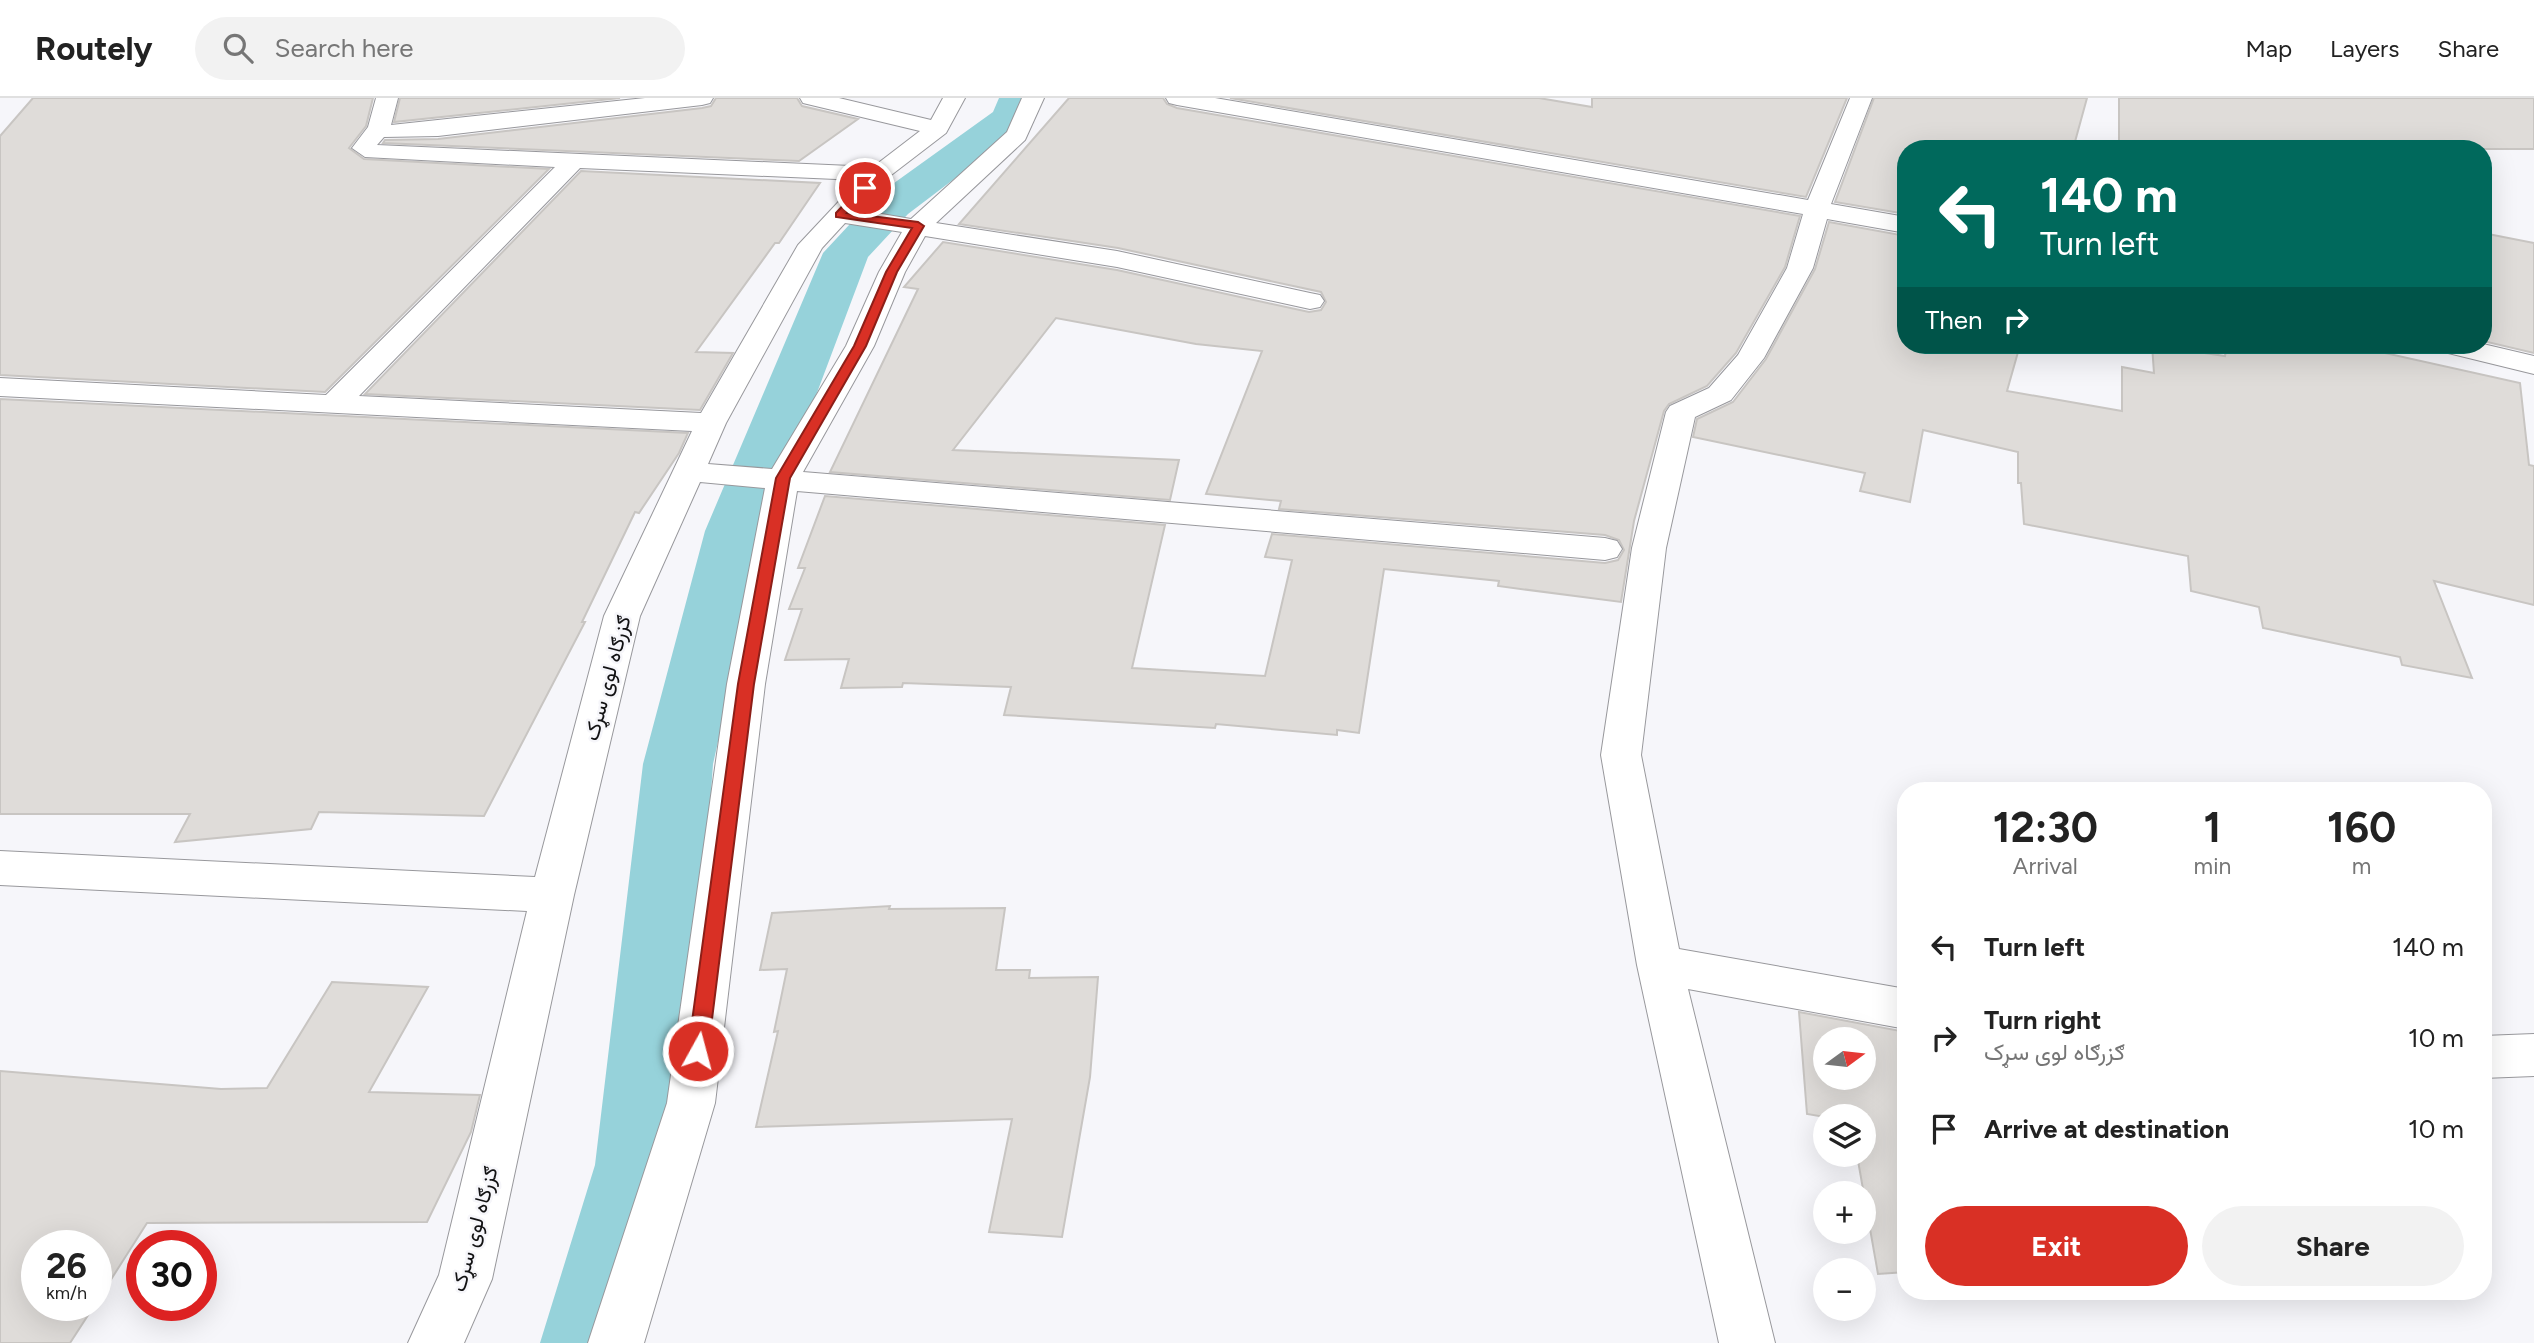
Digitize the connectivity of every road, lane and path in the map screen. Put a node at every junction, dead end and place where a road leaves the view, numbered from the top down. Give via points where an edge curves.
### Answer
1 (387, 98) edge
2 (702, 98) edge
3 (811, 98) edge
4 (1033, 98) edge
5 (1177, 98) edge
6 (1861, 98) edge
7 (946, 113) edge
8 (379, 129) junction
9 (574, 161) junction
10 (878, 174) junction
11 (1817, 208) junction
12 (839, 215) junction
13 (1897, 223) edge
14 (918, 226) junction
15 (1310, 300) dead end
16 (2488, 354) edge
17 (2534, 365) edge
18 (0, 387) edge
19 (334, 404) junction
20 (711, 423) junction
21 (689, 472) junction
22 (783, 478) junction
23 (1605, 549) dead end
24 (0, 868) edge
25 (552, 895) junction
26 (1660, 965) junction
27 (1897, 1007) edge
28 (2534, 1055) edge
29 (2492, 1057) edge
30 (436, 1343) edge
31 (616, 1343) edge
32 (1747, 1343) edge

1 - 8 street
2 - 8 street via 398,133
3 - 7 street
4 - 14 street via 1017,135
5 - 11 street
6 - 11 street
7 - 10 street, ګزرګاه لوی سړک
8 - 9 street via 364,148
9 - 10 street
9 - 19 street
10 - 12 street, ګزرګاه لوی سړک
11 - 13 street
11 - 26 street via 1800,268 1750,358 1720,394 1681,412 1652,535 1621,755
12 - 14 street
12 - 20 street, ګزرګاه لوی سړک via 811,245
14 - 15 street via 1116,259
14 - 22 street via 860,346
16 - 17 street
18 - 19 street
19 - 20 street
20 - 21 street, ګزرګاه لوی سړک
21 - 22 street
21 - 25 street, ګزرګاه لوی سړک via 622,616
22 - 23 street
22 - 31 street via 746,684 691,1103
24 - 25 street
25 - 30 street, ګزرګاه لوی سړک via 464,1279
26 - 27 street
26 - 32 street
28 - 29 street

